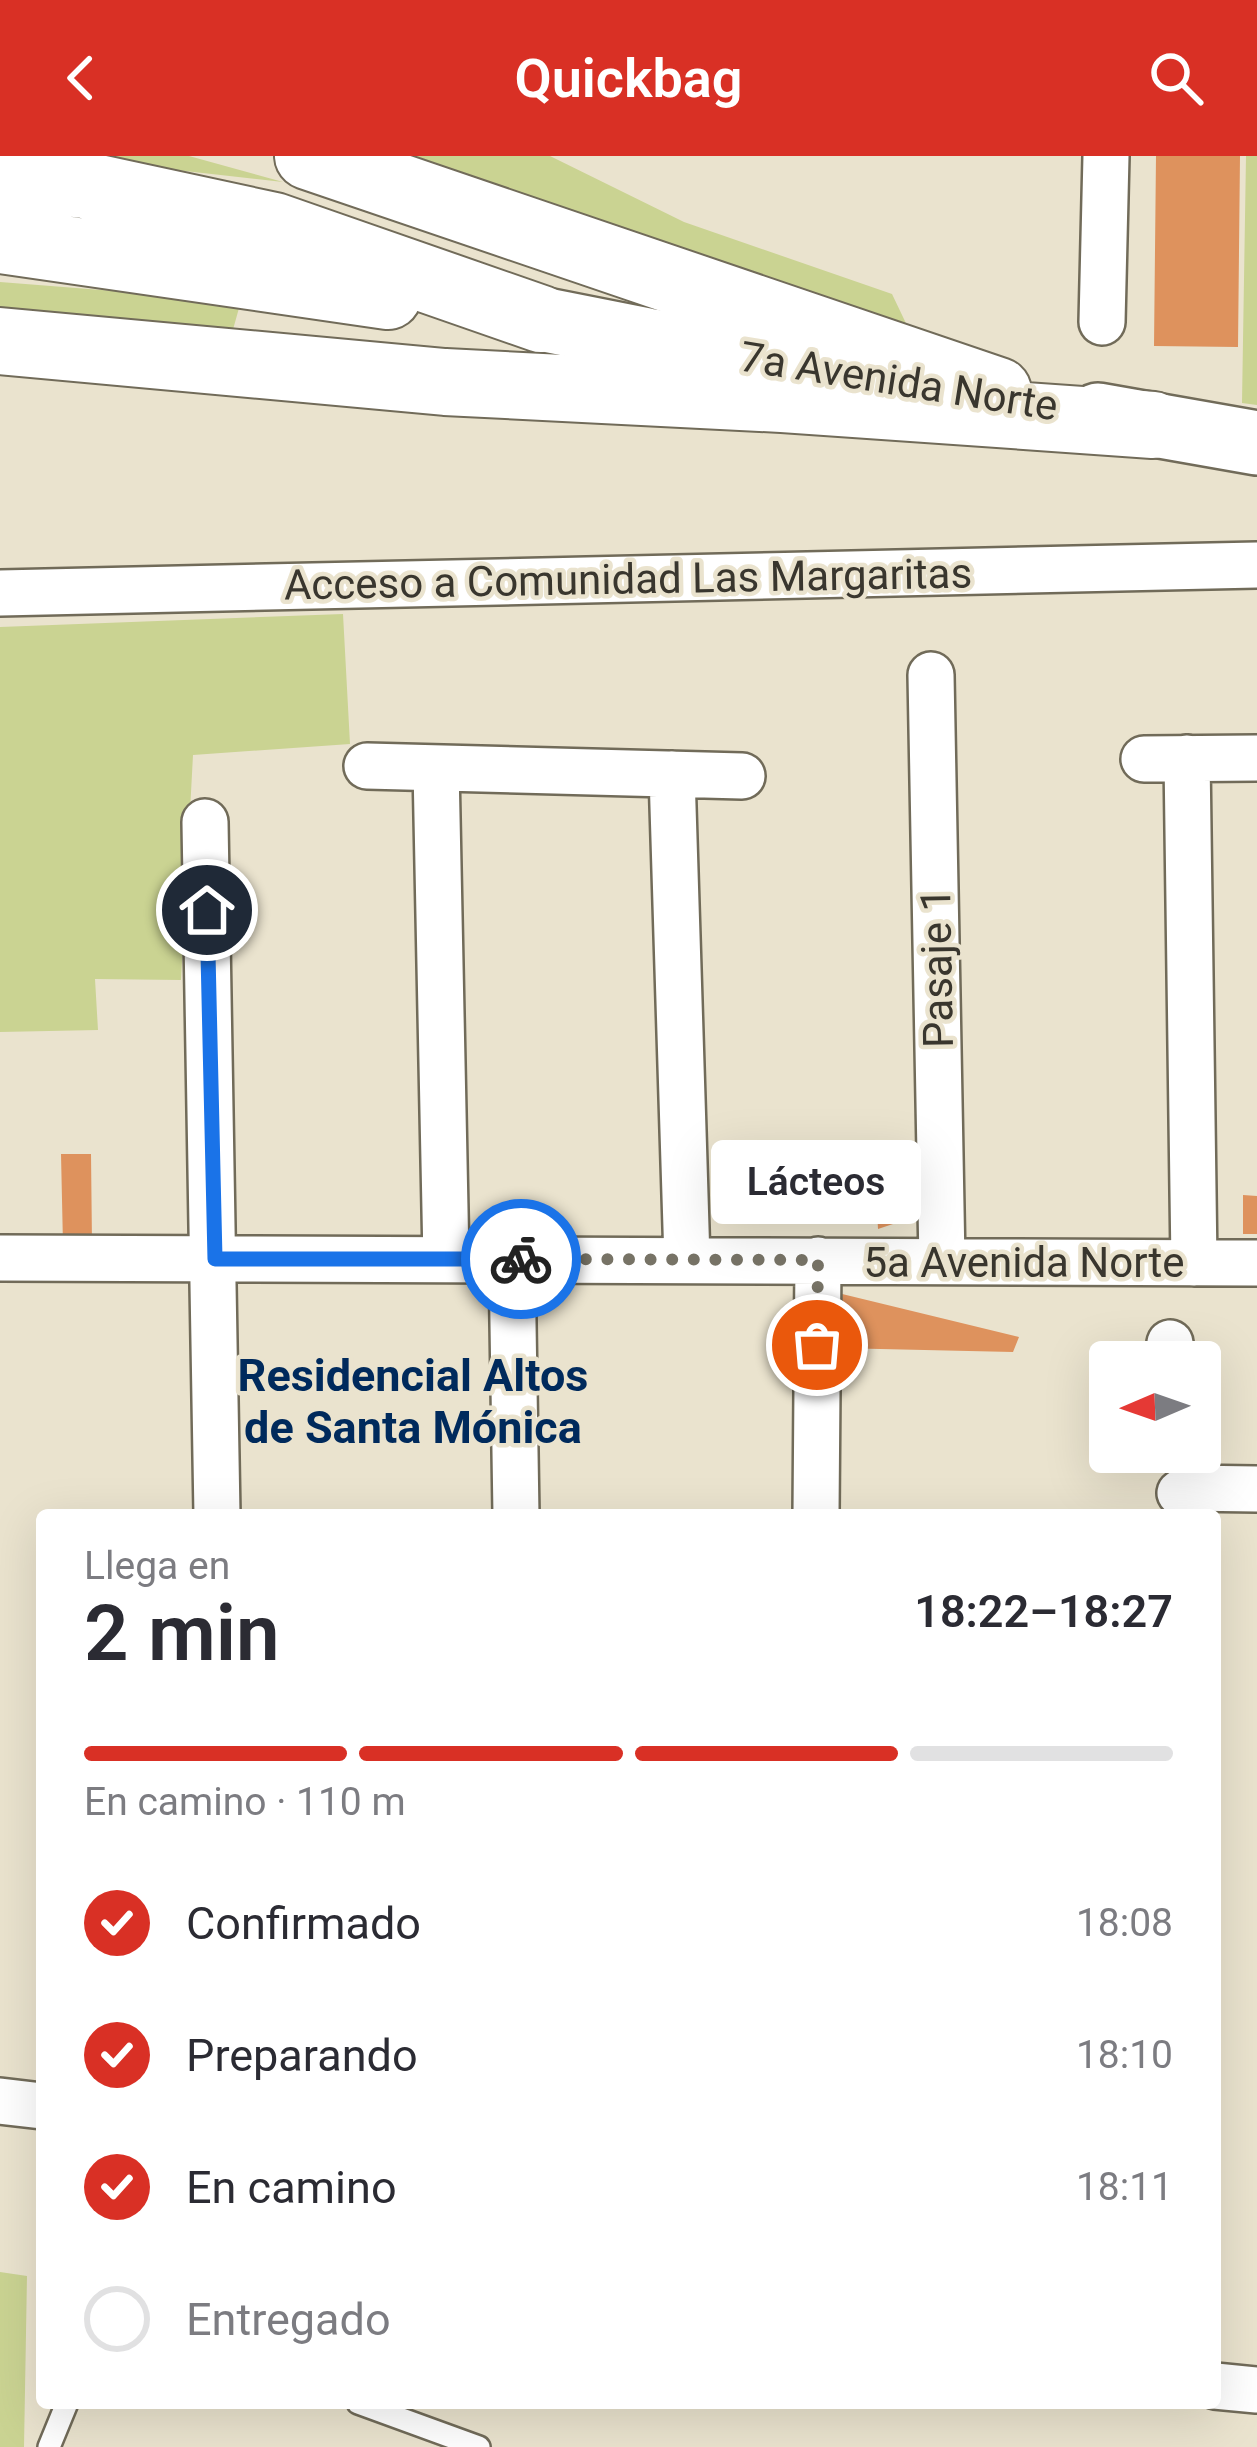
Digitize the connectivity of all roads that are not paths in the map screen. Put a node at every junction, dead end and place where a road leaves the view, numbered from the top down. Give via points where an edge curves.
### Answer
1 (308, 156) edge
2 (1094, 160) edge
3 (0, 176) edge
4 (0, 240) edge
5 (541, 319) junction
6 (1102, 322) dead end
7 (0, 341) edge
8 (1030, 402) junction
9 (1153, 425) junction
10 (1257, 443) edge
11 (1257, 565) edge
12 (0, 593) edge
13 (931, 675) dead end
14 (1257, 758) edge
15 (367, 766) dead end
16 (436, 768) junction
17 (672, 774) junction
18 (742, 776) dead end
19 (205, 823) dead end
20 (0, 1258) edge
21 (215, 1259) junction
22 (446, 1259) junction
23 (512, 1259) junction
24 (687, 1260) junction
25 (818, 1260) junction
26 (942, 1261) junction
27 (1194, 1263) junction
28 (1257, 1263) edge
29 (1178, 1486) edge
30 (1257, 1489) edge
31 (217, 1509) edge
32 (516, 1509) edge
33 (816, 1509) edge
34 (0, 2102) edge
35 (36, 2105) edge
36 (1221, 2387) edge
37 (1257, 2390) edge
38 (65, 2409) edge
39 (374, 2409) edge
40 (49, 2447) edge
41 (479, 2447) edge

1 - 8 highway
2 - 6 street
3 - 5 highway via 84,185 274,226
4 - 5 highway
5 - 8 main road, 7a Avenida Norte
7 - 9 highway via 445,382
8 - 9 main road, 7a Avenida Norte
9 - 10 main road, 7a Avenida Norte
11 - 12 street, Acceso a Comunidad Las Margaritas
13 - 26 street, Pasaje 1
14 - 27 street via 1166,758
15 - 16 street
16 - 17 street
16 - 22 street
17 - 18 street
17 - 24 street
19 - 21 street
20 - 21 street, 5a Avenida Norte
21 - 22 street, 5a Avenida Norte
21 - 31 street
22 - 23 street, 5a Avenida Norte
23 - 24 street, 5a Avenida Norte
23 - 32 street
24 - 25 street, 5a Avenida Norte
25 - 26 street, 5a Avenida Norte
25 - 33 street
26 - 27 street, 5a Avenida Norte
27 - 28 street, 5a Avenida Norte
29 - 30 street
34 - 35 street
36 - 37 street
38 - 40 lane
39 - 41 lane

